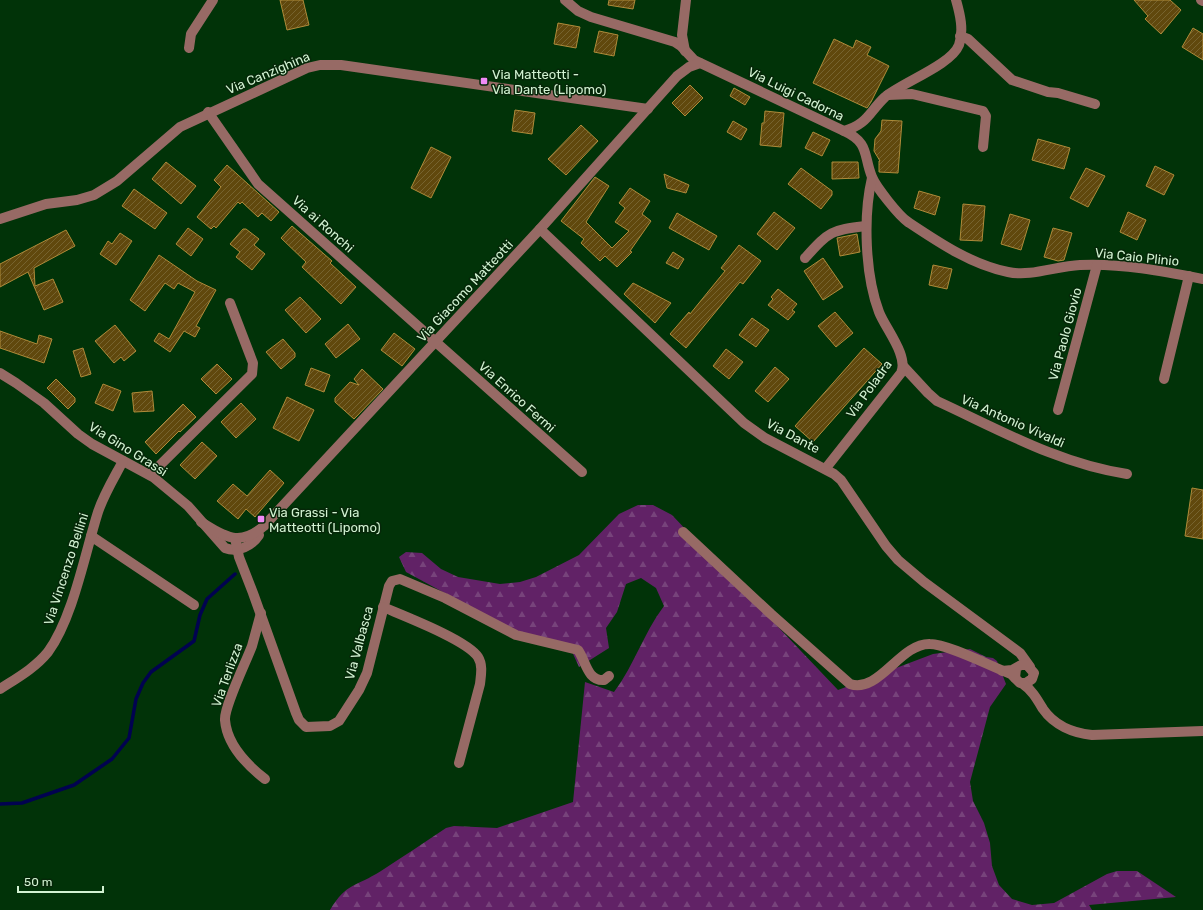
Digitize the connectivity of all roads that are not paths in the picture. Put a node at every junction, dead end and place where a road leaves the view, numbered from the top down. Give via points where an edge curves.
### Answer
1 (213, 0) edge
2 (565, 0) edge
3 (686, 0) edge
4 (956, 0) edge
5 (960, 36) junction
6 (189, 48) dead end
7 (684, 50) junction
8 (700, 62) junction
9 (683, 71) junction
10 (887, 96) junction
11 (1095, 104) dead end
12 (648, 109) junction
13 (208, 112) junction
14 (844, 131) junction
15 (983, 147) dead end
16 (872, 178) junction
17 (0, 219) edge
18 (866, 226) junction
19 (540, 229) junction
20 (805, 258) dead end
21 (1097, 265) junction
22 (1189, 276) junction
23 (1203, 279) edge
24 (230, 303) dead end
25 (435, 342) junction
26 (903, 366) junction
27 (0, 373) edge
28 (1164, 379) dead end
29 (1058, 410) dead end
30 (123, 461) junction
31 (826, 468) junction
32 (582, 472) dead end
33 (1127, 474) dead end
34 (150, 475) junction
35 (202, 522) junction
36 (264, 526) junction
37 (683, 532) dead end
38 (91, 536) junction
39 (235, 538) junction
40 (236, 550) junction
41 (194, 604) dead end
42 (383, 607) junction
43 (261, 613) junction
44 (1013, 649) junction
45 (1032, 672) junction
46 (1018, 674) junction
47 (609, 676) dead end
48 (0, 689) edge
49 (1037, 699) junction
50 (1203, 731) edge
51 (459, 763) dead end
52 (265, 779) dead end

1 - 6 street via 191,34
2 - 7 street, Via Luigi Cadorna via 584,14 674,42
3 - 7 street via 682,35
4 - 5 street, Via Luigi Cadorna via 961,18
5 - 10 street, Via Luigi Cadorna via 958,45 945,61
5 - 11 street via 968,39 1012,80
7 - 8 street, Via Luigi Cadorna
7 - 9 street via 686,60
8 - 9 street, Via Giacomo Matteotti
8 - 14 street, Via Luigi Cadorna
9 - 12 street, Via Giacomo Matteotti
10 - 14 street, Via Luigi Cadorna via 863,122
10 - 15 street via 912,94 983,111 986,116
12 - 13 street, Via Canzighina via 331,64 307,68
12 - 19 street, Via Giacomo Matteotti
13 - 17 street, Via Canzighina via 180,127 117,181 94,195 46,204
13 - 25 street, Via ai Ronchi via 258,184
14 - 16 street, Via Caio Plinio via 854,136 864,148
16 - 18 street, Via Poladra via 867,200
16 - 21 street, Via Caio Plinio via 906,221 950,248 986,265 1009,273 1071,265
18 - 20 street via 830,233
18 - 26 street, Via Poladra via 876,304 903,358
19 - 25 street, Via Giacomo Matteotti
19 - 31 street, Via Dante via 744,423 765,438
21 - 22 street, Via Caio Plinio via 1129,266
21 - 29 street, Via Paolo Giovio
22 - 23 street, Via Caio Plinio
22 - 28 street
24 - 34 street via 253,363 252,374
25 - 32 street, Via Enrico Fermi
25 - 36 street, Via Giacomo Matteotti
26 - 31 street, Via Poladra via 901,373
26 - 33 street, Via Antonio Vivaldi via 937,401 1055,456 1105,471
27 - 30 street, Via Gino Grassi via 44,403 78,434
30 - 34 street, Via Gino Grassi
30 - 38 street, Via Vincenzo Bellini via 104,497
31 - 44 street, Via Dante via 841,480 898,560
34 - 35 street, Via Gino Grassi via 181,500
35 - 39 street, Via Gino Grassi via 223,536
35 - 40 street, Via Gino Grassi via 223,546
36 - 39 street, Via Giacomo Matteotti via 250,537
36 - 40 street, Via Giacomo Matteotti via 249,545
37 - 46 street via 850,684 865,684 883,674 912,649 929,644
38 - 41 street
38 - 48 street, Via Vincenzo Bellini via 66,616 48,651 28,672
39 - 40 street, Via Valbasca
40 - 43 street, Via Valbasca
42 - 43 street, Via Valbasca via 367,673 360,690 339,721 330,726 311,728 299,720
42 - 47 street, Via Valbasca via 390,583 402,579 516,635 578,650 595,679 604,680
42 - 51 street via 465,645 479,658 482,673
43 - 52 street, Via Terlizza via 225,719 228,735 240,755
44 - 45 street, Via Dante via 1023,656
44 - 46 street via 1017,656
45 - 46 street via 1024,664
45 - 46 street via 1029,682
45 - 49 street
46 - 49 street
49 - 50 street via 1053,720 1082,734

